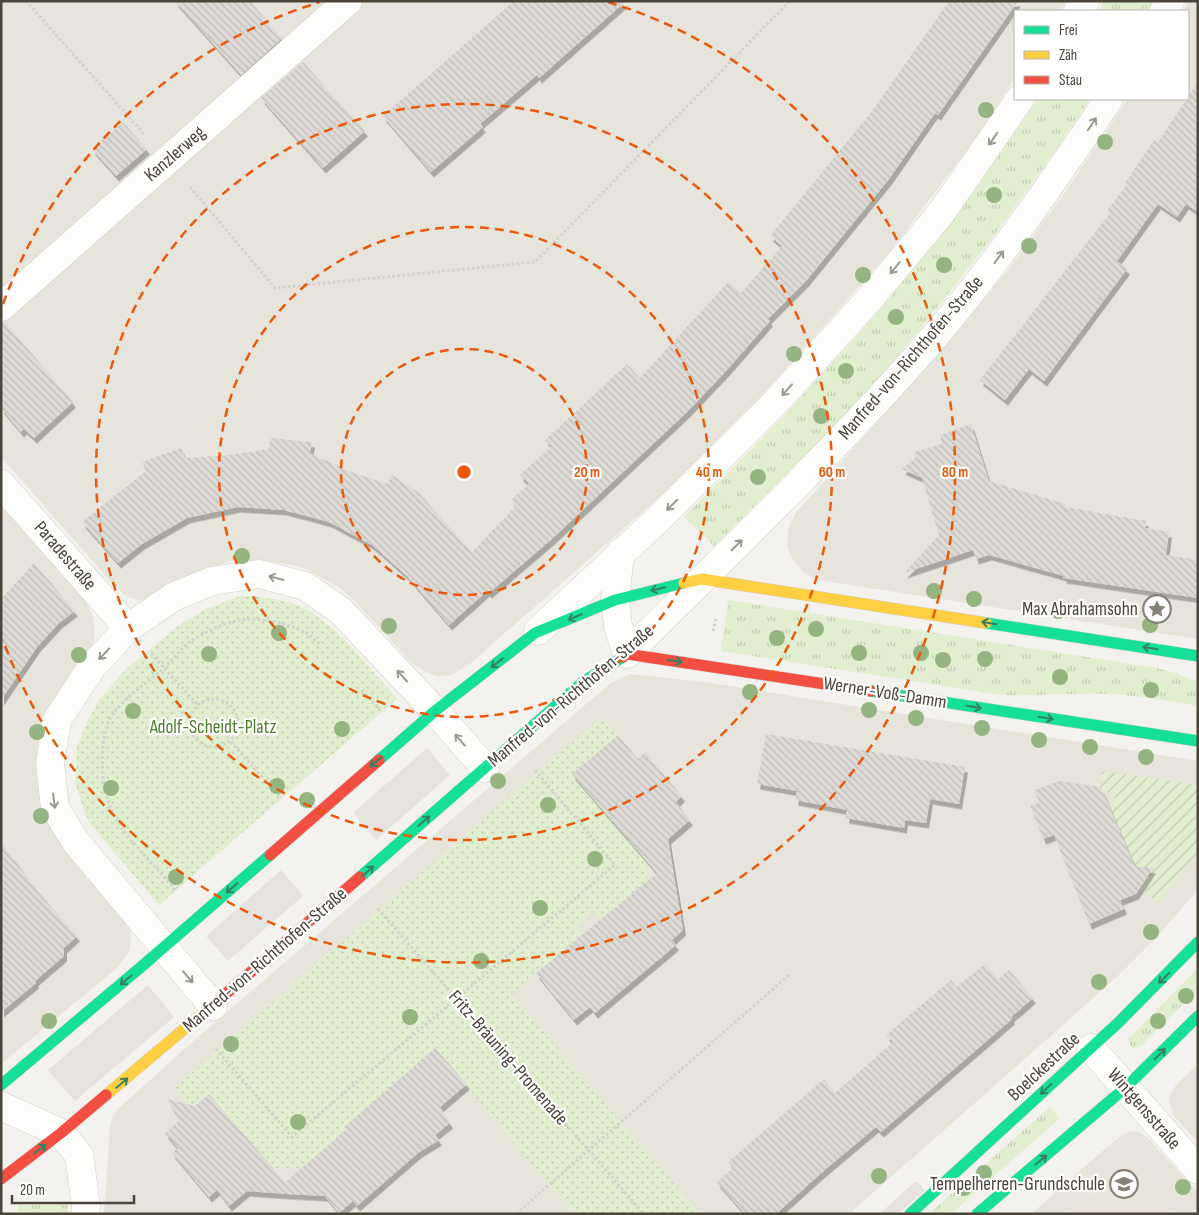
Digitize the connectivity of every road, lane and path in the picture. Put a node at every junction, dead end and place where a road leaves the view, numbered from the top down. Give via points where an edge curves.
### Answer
1 (26, 1) edge
2 (348, 1) edge
3 (790, 1) edge
4 (1019, 100) edge
5 (1107, 100) edge
6 (146, 136) dead end
7 (184, 180) dead end
8 (1, 307) edge
9 (1, 484) edge
10 (620, 553) junction
11 (702, 579) junction
12 (615, 600) junction
13 (716, 616) dead end
14 (128, 628) junction
15 (713, 632) dead end
16 (535, 633) junction
17 (324, 648) dead end
18 (148, 651) dead end
19 (627, 654) junction
20 (1198, 656) edge
21 (164, 668) junction
22 (361, 688) dead end
23 (198, 705) junction
24 (435, 711) junction
25 (386, 716) dead end
26 (230, 741) junction
27 (1198, 742) edge
28 (531, 766) dead end
29 (485, 768) junction
30 (282, 799) dead end
31 (176, 892) dead end
32 (372, 902) dead end
33 (1198, 942) edge
34 (163, 948) junction
35 (789, 975) dead end
36 (456, 999) junction
37 (213, 1006) junction
38 (1198, 1016) edge
39 (210, 1042) dead end
40 (1091, 1048) junction
41 (1, 1085) edge
42 (1125, 1088) junction
43 (1, 1106) edge
44 (61, 1133) junction
45 (589, 1151) junction
46 (1198, 1170) edge
47 (1, 1179) edge
48 (85, 1214) edge
49 (516, 1214) edge
50 (644, 1214) edge
51 (910, 1214) edge
52 (977, 1214) edge

1 - 6 path
2 - 8 street, Kanzlerweg
3 - 7 path via 534,262 275,288
4 -> 10 street via 940,213 866,303 773,405
11 -> 5 street, Manfred-von-Richthofen-Straße via 781,502 915,359 999,257
9 - 14 street, Paradestraße
10 - 12 street
10 - 16 street
11 -> 12 street
11 - 19 street, Manfred-von-Richthofen-Straße
20 -> 11 street
12 -> 16 street
12 - 19 street via 618,626
13 - 15 path
24 -> 14 street via 341,611 305,586 259,574 212,581 174,597
14 -> 34 street via 92,667 57,720 50,763 55,808 76,842
16 -> 24 street
17 - 21 path via 306,633 281,623 237,620 190,642
18 - 21 path
19 -> 27 street, Werner-Voß-Damm
19 - 29 street, Manfred-von-Richthofen-Straße via 583,682
21 - 23 path
21 - 31 path via 130,696 110,718 104,739 104,785 115,819
22 - 25 path
23 - 26 path via 190,717 196,739 201,744 216,748
23 - 26 path via 214,699 230,704 238,719 236,735
29 -> 24 street
24 -> 34 street
26 - 30 path
28 - 36 path via 615,865
37 -> 29 street, Manfred-von-Richthofen-Straße
32 - 36 path, Fritz-Bräuning-Promenade
33 -> 40 street, Boelckestraße
34 -> 37 street
34 -> 41 street
35 - 45 path
36 - 39 path via 292,1137
36 - 45 path, Fritz-Bräuning-Promenade
44 -> 37 street, Manfred-von-Richthofen-Straße
42 -> 38 street
40 - 42 street, Wintgensstraße
40 -> 51 street, Boelckestraße
42 - 46 street, Wintgensstraße
52 -> 42 street
43 - 44 street
47 -> 44 street, Manfred-von-Richthofen-Straße
44 - 48 street via 79,1156
45 - 49 path
45 - 50 path, Fritz-Bräuning-Promenade

